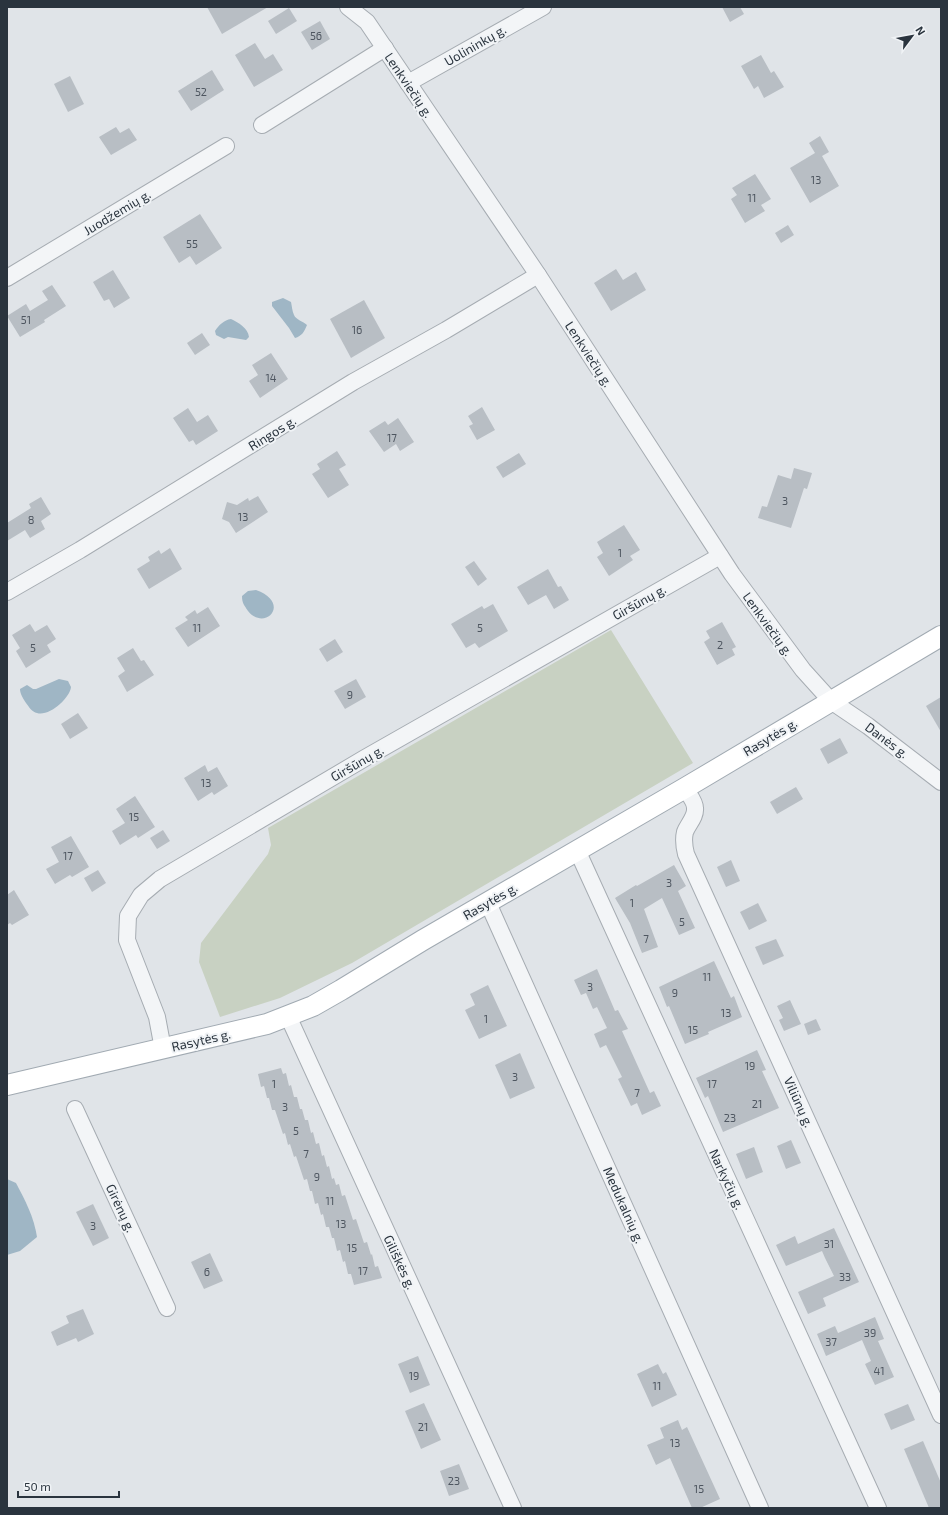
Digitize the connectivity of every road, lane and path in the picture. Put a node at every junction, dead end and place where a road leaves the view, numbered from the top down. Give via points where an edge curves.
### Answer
1 (348, 7) edge
2 (542, 7) edge
3 (385, 48) junction
4 (408, 83) junction
5 (262, 125) dead end
6 (226, 146) dead end
7 (538, 275) junction
8 (7, 278) edge
9 (720, 556) junction
10 (7, 592) edge
11 (941, 636) edge
12 (831, 701) junction
13 (941, 782) edge
14 (685, 788) junction
15 (576, 850) junction
16 (488, 903) junction
17 (288, 1016) junction
18 (163, 1049) junction
19 (7, 1085) edge
20 (75, 1108) dead end
21 (167, 1308) dead end
22 (941, 1415) edge
23 (512, 1508) edge
24 (760, 1508) edge
25 (878, 1508) edge

1 - 3 street, Lenkviečių g. via 367,22
2 - 4 street, Uolininkų g.
3 - 4 street, Lenkviečių g.
3 - 5 street
4 - 7 street, Lenkviečių g.
6 - 8 street, Juodžemių g.
7 - 9 street, Lenkviečių g.
7 - 10 street, Ringos g. via 353,382
9 - 12 street, Lenkviečių g. via 803,670
9 - 18 street, Giršūnų g. via 365,758 160,879 141,895 128,916 127,940 157,1017
11 - 12 main road, Rasytės g.
12 - 13 street, Danės g.
12 - 14 main road, Rasytės g.
14 - 15 main road, Rasytės g.
14 - 22 street, Viliūnų g. via 696,809 685,832 683,841 686,854
15 - 16 main road, Rasytės g.
15 - 25 street, Narkyčių g.
16 - 17 main road, Rasytės g. via 313,1006
16 - 24 street, Medukalnių g.
17 - 18 main road, Rasytės g. via 267,1024
17 - 23 street, Giliškės g.
18 - 19 main road, Rasytės g.
20 - 21 street, Girėnų g.

